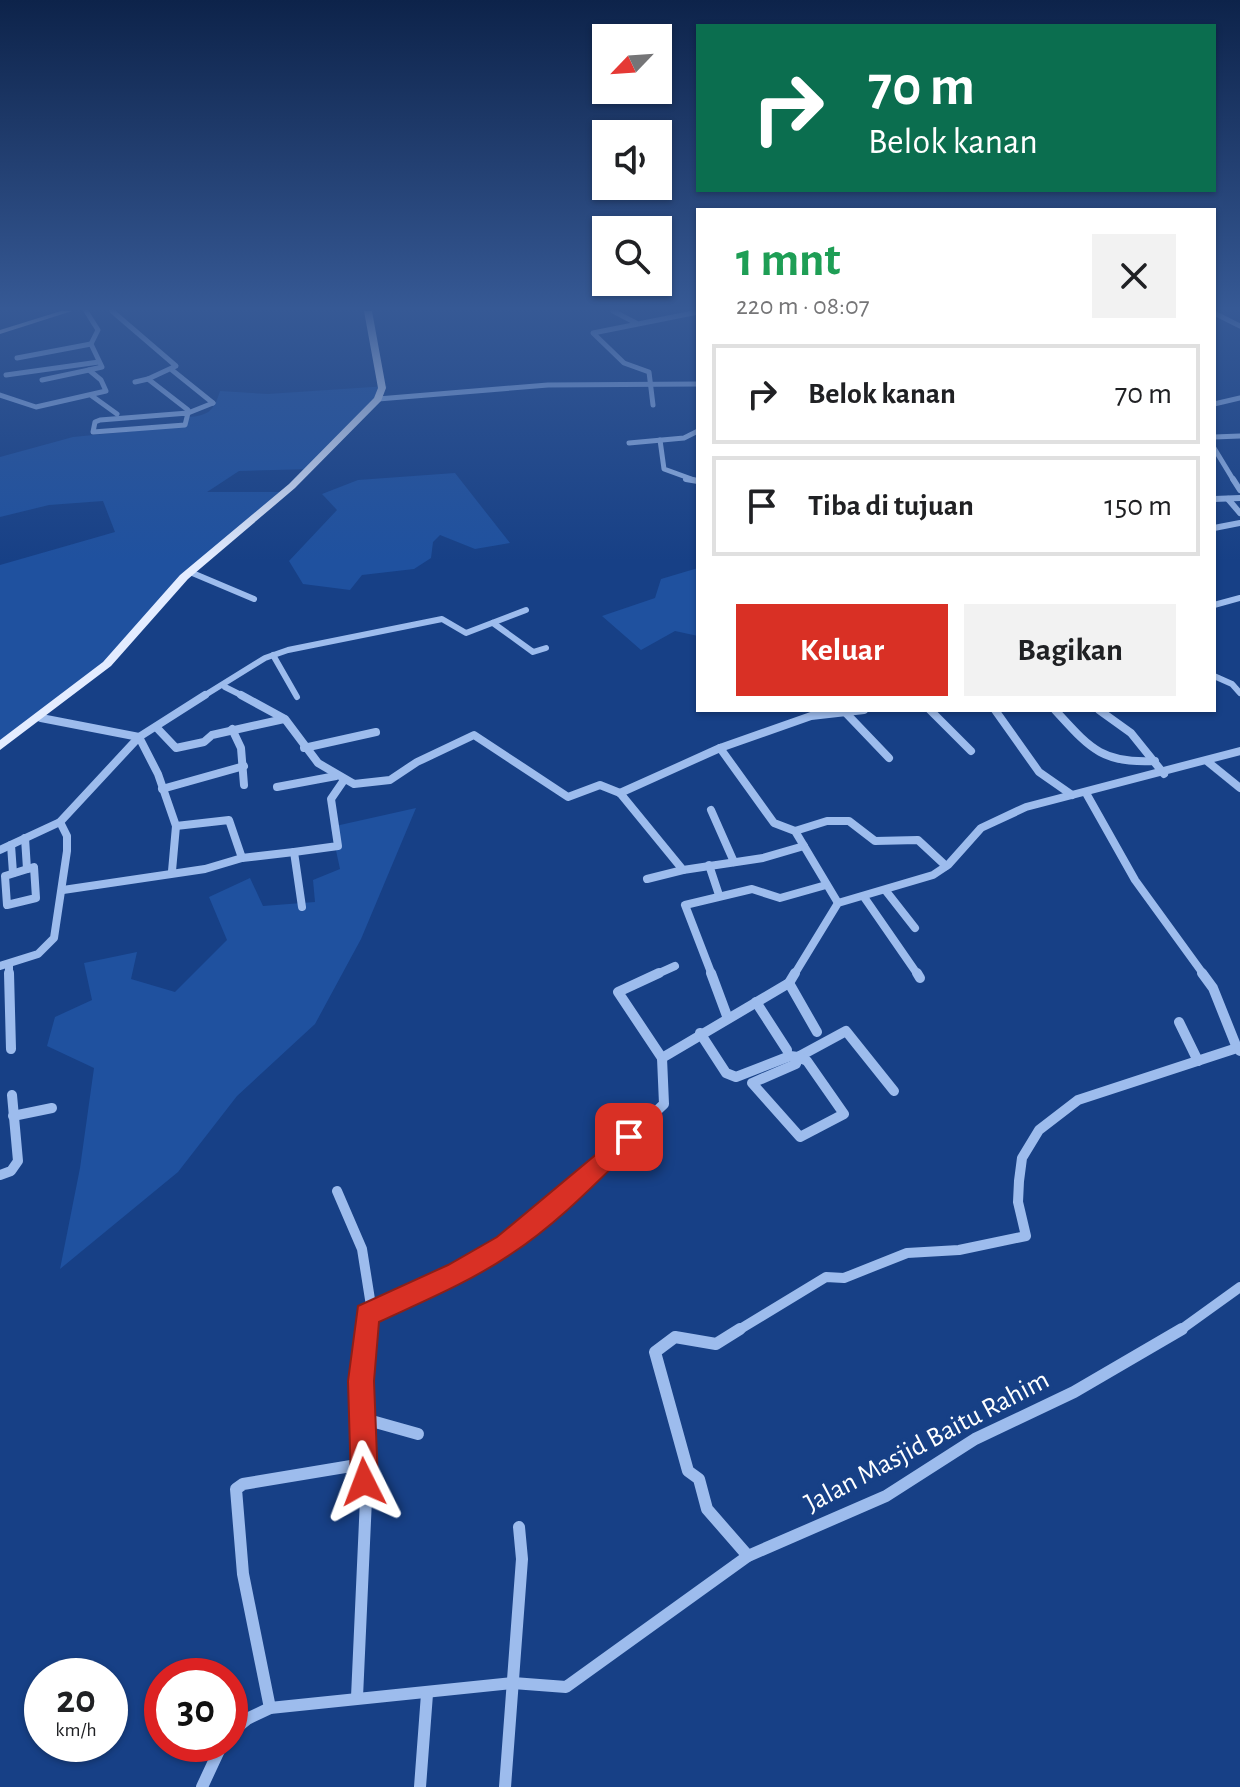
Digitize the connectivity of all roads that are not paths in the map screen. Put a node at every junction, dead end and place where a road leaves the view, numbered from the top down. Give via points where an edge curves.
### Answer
1 (95, 394) edge
2 (167, 394) edge
3 (202, 394) edge
4 (380, 394) edge
5 (421, 394) edge
6 (653, 394) edge
7 (0, 395) edge
8 (92, 396) junction
9 (378, 399) junction
10 (1239, 399) edge
11 (1216, 404) edge
12 (653, 405) dead end
13 (188, 412) junction
14 (117, 414) dead end
15 (696, 432) edge
16 (1240, 436) edge
17 (1216, 437) edge
18 (660, 440) junction
19 (629, 443) dead end
20 (1216, 451) edge
21 (1231, 476) junction
22 (1240, 478) edge
23 (696, 481) edge
24 (1240, 490) edge
25 (1240, 498) edge
26 (1216, 499) edge
27 (1228, 499) junction
28 (1240, 513) edge
29 (1240, 523) edge
30 (1216, 528) edge
31 (190, 572) junction
32 (1240, 598) edge
33 (254, 599) dead end
34 (1216, 604) edge
35 (526, 610) dead end
36 (493, 623) junction
37 (546, 648) dead end
38 (273, 655) junction
39 (1216, 677) edge
40 (225, 687) junction
41 (1240, 693) edge
42 (297, 697) dead end
43 (839, 712) edge
44 (845, 712) edge
45 (932, 712) edge
46 (996, 712) edge
47 (1057, 712) edge
48 (1102, 712) edge
49 (41, 718) junction
50 (285, 719) junction
51 (157, 728) junction
52 (232, 729) junction
53 (376, 732) dead end
54 (139, 737) junction
55 (0, 746) edge
56 (304, 748) junction
57 (720, 748) junction
58 (971, 751) dead end
59 (1240, 751) edge
60 (889, 758) dead end
61 (1155, 761) junction
62 (1208, 762) junction
63 (244, 766) junction
64 (1164, 774) junction
65 (340, 778) junction
66 (244, 785) dead end
67 (277, 787) dead end
68 (1240, 788) edge
69 (162, 789) junction
70 (620, 793) junction
71 (1086, 793) junction
72 (1072, 795) junction
73 (711, 810) dead end
74 (60, 822) junction
75 (176, 826) junction
76 (795, 831) junction
77 (25, 838) junction
78 (11, 845) junction
79 (804, 846) junction
80 (0, 850) edge
81 (294, 852) junction
82 (242, 858) junction
83 (734, 862) junction
84 (709, 865) junction
85 (946, 866) junction
86 (27, 869) junction
87 (683, 870) junction
88 (172, 871) junction
89 (13, 873) junction
90 (647, 879) dead end
91 (826, 885) junction
92 (63, 890) junction
93 (886, 891) junction
94 (719, 895) junction
95 (864, 897) junction
96 (838, 903) junction
97 (302, 907) dead end
98 (915, 928) dead end
99 (4, 965) edge
100 (675, 966) dead end
101 (920, 978) dead end
102 (789, 983) junction
103 (756, 1002) junction
104 (727, 1016) junction
105 (1179, 1022) dead end
106 (817, 1032) dead end
107 (700, 1033) junction
108 (11, 1049) dead end
109 (1239, 1049) edge
110 (787, 1050) dead end
111 (798, 1057) junction
112 (662, 1058) junction
113 (1198, 1061) junction
114 (894, 1091) dead end
115 (12, 1095) dead end
116 (52, 1108) dead end
117 (13, 1116) junction
118 (0, 1175) edge
119 (337, 1191) dead end
120 (1240, 1287) edge
121 (372, 1312) junction
122 (361, 1418) junction
123 (418, 1434) dead end
124 (363, 1464) junction
125 (519, 1527) dead end
126 (748, 1556) junction
127 (513, 1683) junction
128 (427, 1694) junction
129 (357, 1697) junction
130 (270, 1708) junction
131 (248, 1719) edge
132 (214, 1762) edge
133 (202, 1787) edge
134 (420, 1787) edge
135 (505, 1787) edge

1 - 8 street
2 - 13 street
3 - 13 street via 213,403
4 - 9 main road
5 - 9 street
6 - 12 street
7 - 8 street via 31,407
8 - 14 street
9 - 31 main road via 292,486
10 - 11 street
13 - 13 street via 185,425 93,432 100,420
15 - 18 street
16 - 17 street
18 - 19 street
18 - 23 street via 664,469
20 - 21 street
21 - 22 street
21 - 24 street
25 - 27 street
26 - 27 street
27 - 28 street
29 - 30 street
31 - 33 street
31 - 49 main road via 107,664
32 - 34 street
35 - 36 street
36 - 37 street via 533,652
36 - 38 street via 463,634 442,619
38 - 40 street
38 - 42 street
39 - 41 street
40 - 50 street
40 - 51 street
43 - 57 street
44 - 60 street
45 - 58 street
46 - 72 street via 1039,772
47 - 61 street via 1106,760
48 - 61 street via 1131,733
49 - 54 street
49 - 55 main road
50 - 52 street
50 - 56 street
51 - 52 street via 176,748
51 - 54 street
52 - 63 street
53 - 56 street
54 - 69 street
54 - 74 street
56 - 65 street
57 - 70 street
57 - 76 street via 774,823
59 - 62 street
61 - 64 street
62 - 64 street
62 - 68 street
63 - 66 street
63 - 69 street
64 - 71 street
65 - 67 street
65 - 70 street via 360,785 384,782 474,735 568,797 600,785
65 - 81 street via 331,799 338,846
69 - 75 street
70 - 87 street
71 - 72 street
71 - 109 street via 1135,880 1213,988
72 - 85 street via 988,824
73 - 83 street
74 - 77 street
74 - 92 street via 67,836
75 - 82 street via 229,820
75 - 88 street
76 - 79 street
76 - 85 street via 827,821 849,821 875,841 918,840
77 - 78 street
77 - 86 street
78 - 80 street
78 - 89 street
79 - 83 street
79 - 91 street
81 - 82 street
81 - 97 street
82 - 88 street via 205,869
83 - 84 street
84 - 87 street
84 - 94 street
85 - 93 street
86 - 89 street
86 - 89 street via 34,867 37,897 7,905 5,876
87 - 90 street
88 - 92 street
91 - 94 street via 780,898 752,889
91 - 96 street
92 - 99 street via 49,945
93 - 95 street
93 - 98 street
94 - 104 street via 684,908
95 - 96 street
95 - 101 street
96 - 102 street
99 - 108 street
100 - 112 street via 618,992
102 - 103 street
102 - 106 street
103 - 104 street
103 - 110 street
104 - 107 street
105 - 113 street
107 - 111 street via 731,1076
107 - 112 street
109 - 113 street
111 - 111 street via 796,1064 752,1083 800,1137 844,1114 807,1061
111 - 114 street via 851,1032
112 - 121 street via 664,1104 572,1190 481,1261
113 - 126 street via 1078,1100 1039,1130 1022,1158 1019,1181 1026,1236 959,1250 907,1253 844,1278 826,1277 716,1344 683,1335 657,1349 688,1471 699,1479 707,1509
115 - 117 street
116 - 117 street
117 - 118 street via 18,1161
119 - 121 street via 363,1248
120 - 126 street, Jalan Masjid Baitu Rahim via 1202,1318 1074,1392 975,1439 886,1496
121 - 122 street via 366,1317
122 - 123 street
122 - 124 street
124 - 129 street
124 - 130 street via 236,1489 243,1574
125 - 127 street via 522,1559
126 - 127 street, Jalan Masjid Baitu Rahim via 573,1684 556,1688
127 - 128 street, Jalan Masjid Baitu Rahim
127 - 135 street
128 - 129 street, Jalan Masjid Baitu Rahim
128 - 134 street
129 - 130 street, Jalan Masjid Baitu Rahim
130 - 131 street, Jalan Masjid Baitu Rahim
132 - 133 street

